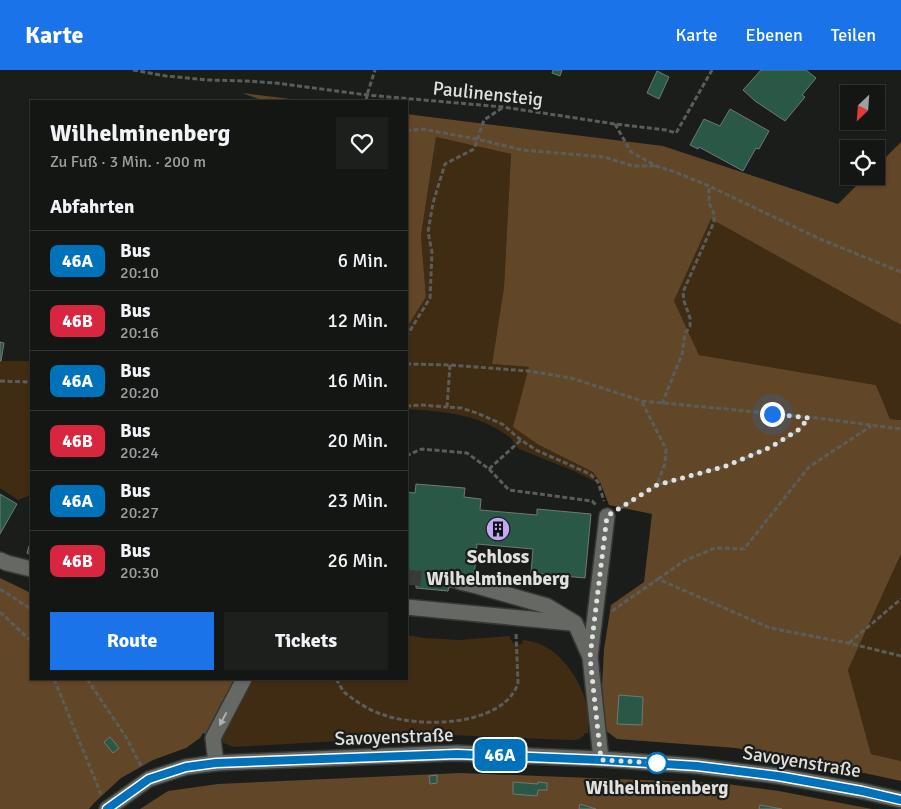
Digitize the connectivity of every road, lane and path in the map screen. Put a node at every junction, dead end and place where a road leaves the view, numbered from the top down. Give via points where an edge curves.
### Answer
1 (133, 70) edge
2 (375, 70) edge
3 (712, 70) edge
4 (367, 95) junction
5 (366, 100) edge
6 (503, 107) junction
7 (615, 124) junction
8 (408, 131) edge
9 (477, 139) junction
10 (656, 166) junction
11 (709, 186) junction
12 (901, 272) edge
13 (408, 334) edge
14 (408, 365) edge
15 (450, 365) junction
16 (0, 381) edge
17 (30, 382) edge
18 (642, 401) junction
19 (662, 404) junction
20 (408, 406) edge
21 (447, 407) junction
22 (809, 418) junction
23 (872, 426) junction
24 (901, 429) edge
25 (521, 440) junction
26 (408, 455) edge
27 (489, 469) junction
28 (657, 485) junction
29 (607, 516) junction
30 (0, 560) edge
31 (30, 569) edge
32 (658, 579) junction
33 (460, 582) tunnel mouth
34 (0, 588) edge
35 (901, 599) edge
36 (30, 606) edge
37 (408, 607) edge
38 (0, 612) edge
39 (516, 618) junction
40 (575, 623) junction
41 (594, 623) junction
42 (30, 640) edge
43 (848, 643) junction
44 (901, 656) edge
45 (590, 657) junction
46 (54, 680) edge
47 (88, 680) edge
48 (243, 680) edge
49 (337, 680) edge
50 (601, 760) junction
51 (216, 763) junction
52 (149, 779) junction
53 (901, 800) edge
54 (108, 808) edge

1 - 4 path, Paulinensteig
2 - 4 path
3 - 7 path, Paulinensteig via 676,133
4 - 5 path
4 - 6 path, Paulinensteig
6 - 7 path, Paulinensteig
6 - 9 path via 484,120
7 - 10 path via 631,152
8 - 9 path via 422,129
9 - 10 path via 522,150 604,157 633,166
9 - 13 path via 474,149 445,164 428,232 432,252 430,298
10 - 11 path
11 - 12 path via 820,240
11 - 19 path via 714,222 684,292 690,326
14 - 15 path
15 - 18 path via 571,378
15 - 21 path
16 - 17 path
18 - 19 path
18 - 28 path via 666,449
19 - 22 path
20 - 21 path
21 - 25 path via 461,408 502,424
22 - 23 path
22 - 28 path via 798,430 771,447 726,466
23 - 24 path
23 - 32 path via 809,467 744,550 715,548 684,561
25 - 27 path
25 - 29 path via 590,474 598,482
26 - 27 path via 422,449 467,453
27 - 29 path via 509,490 592,501
28 - 29 path
29 - 41 street
30 - 31 street
32 - 41 path
32 - 43 path via 770,628
33 - 40 street via 547,606
34 - 36 path
35 - 43 path
37 - 39 street
38 - 42 path
39 - 40 street
39 - 49 path via 518,683 507,700 484,714 447,722 418,722 383,715 343,691
40 - 45 street
41 - 45 street
43 - 44 path
45 - 50 street
46 - 54 path
47 - 52 path via 126,737
48 -> 51 street via 213,738
50 - 51 street, Savoyenstraße via 457,754
50 - 53 street, Savoyenstraße via 697,766 778,776
51 - 52 street, Savoyenstraße via 186,767
52 - 54 street, Savoyenstraße

